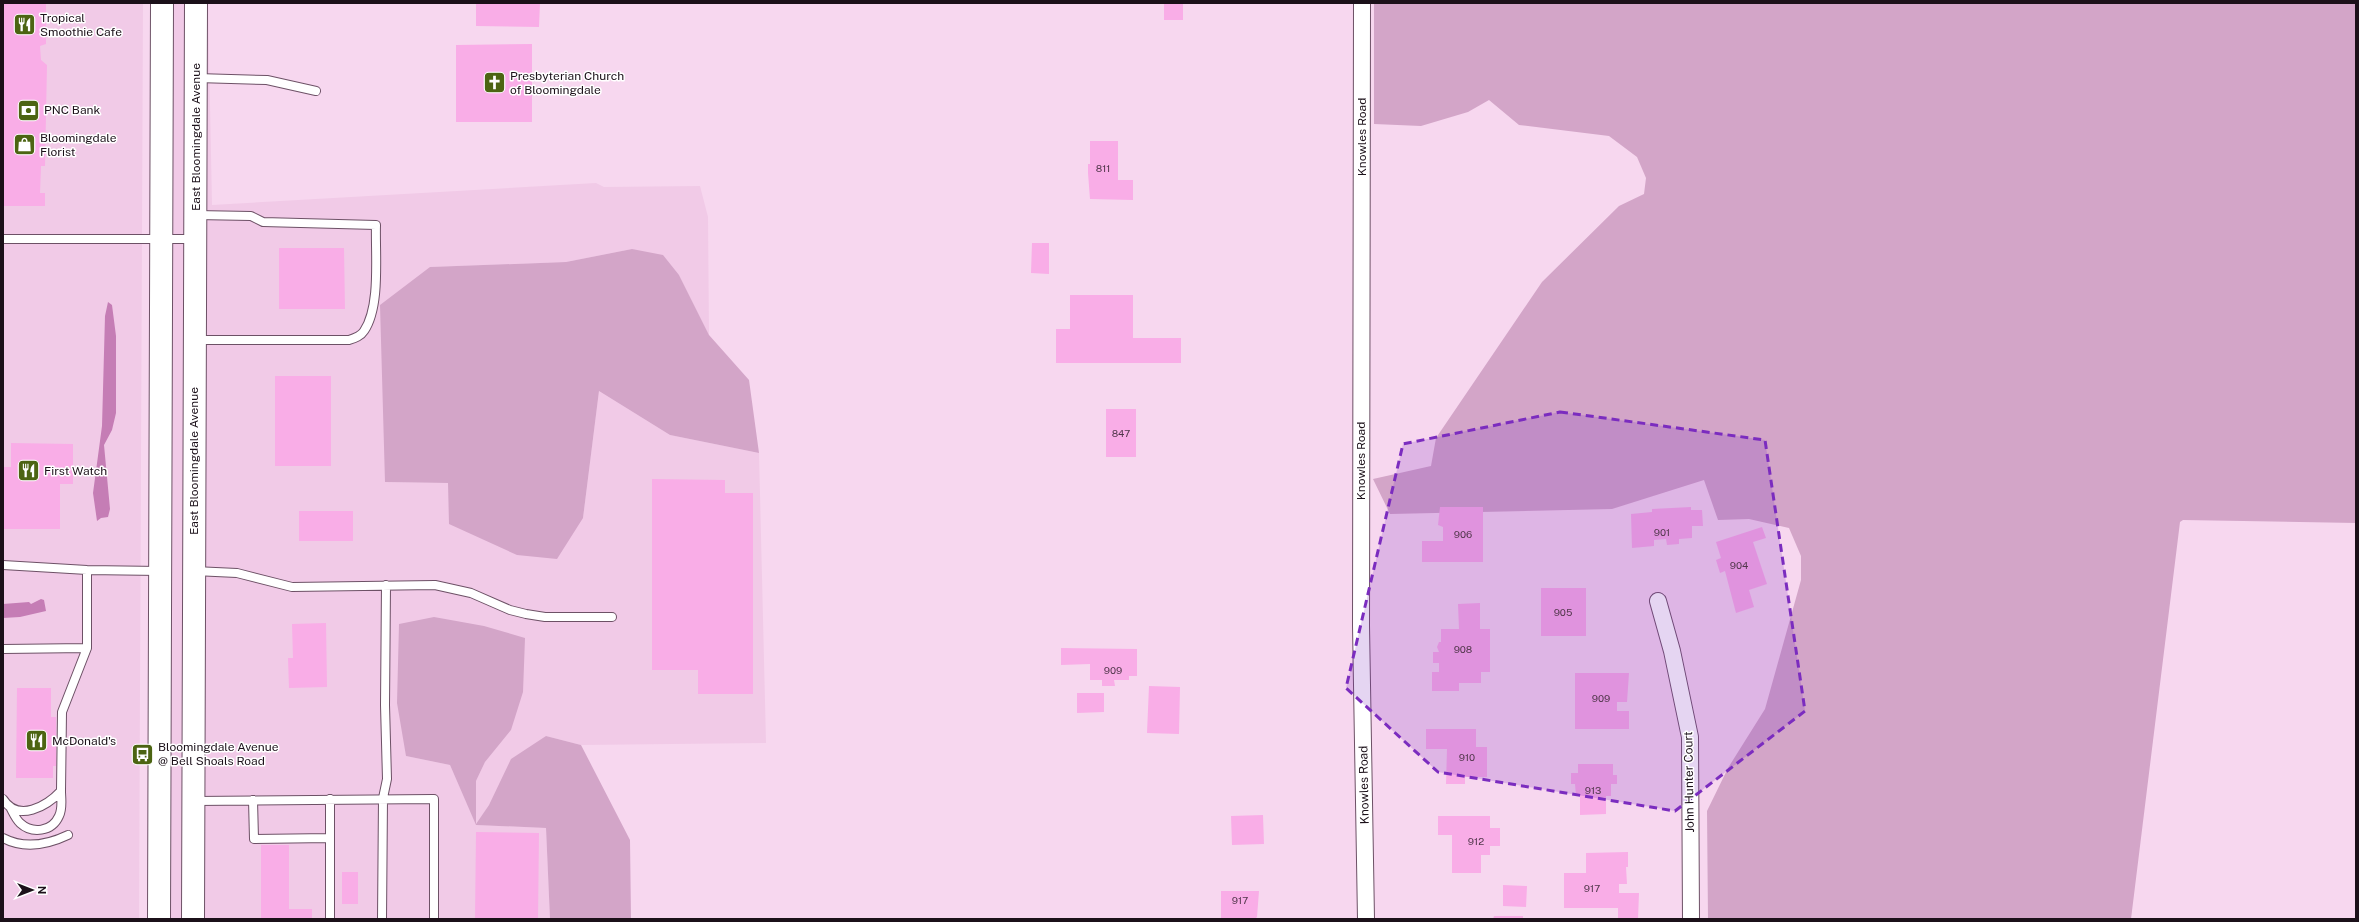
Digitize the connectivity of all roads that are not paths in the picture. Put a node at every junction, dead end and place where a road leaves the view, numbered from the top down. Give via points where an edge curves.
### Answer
1 (162, 3) edge
2 (196, 3) edge
3 (1362, 3) edge
4 (196, 78) junction
5 (316, 91) dead end
6 (196, 215) junction
7 (3, 239) edge
8 (161, 239) junction
9 (196, 239) junction
10 (196, 340) junction
11 (3, 565) edge
12 (87, 570) junction
13 (160, 571) junction
14 (194, 571) junction
15 (386, 585) junction
16 (1658, 600) dead end
17 (612, 617) dead end
18 (3, 648) edge
19 (87, 648) junction
20 (61, 791) junction
21 (383, 798) junction
22 (3, 799) edge
23 (330, 799) junction
24 (253, 800) junction
25 (194, 801) junction
26 (10, 807) junction
27 (68, 834) dead end
28 (3, 838) edge
29 (330, 838) junction
30 (159, 919) edge
31 (193, 919) edge
32 (330, 919) edge
33 (382, 919) edge
34 (434, 919) edge
35 (1366, 919) edge
36 (1691, 919) edge

1 - 8 main road
2 - 4 main road, East Bloomingdale Avenue
3 - 35 street, Knowles Road via 1360,626
4 - 5 lane via 267,80
4 - 6 main road, East Bloomingdale Avenue
6 - 9 main road, East Bloomingdale Avenue
6 - 10 lane via 251,216 263,222 376,225 375,296 369,321 360,335 349,340
7 - 8 lane
8 - 9 lane
8 - 13 main road
9 - 10 main road, East Bloomingdale Avenue
10 - 14 main road, East Bloomingdale Avenue
11 - 12 lane
12 - 13 lane
12 - 19 lane
13 - 30 main road
14 - 15 lane via 237,573 292,587
14 - 25 main road, East Bloomingdale Avenue
15 - 17 lane via 453,587 510,610 545,617
15 - 21 lane via 387,779
16 - 36 street, John Hunter Court via 1672,651 1690,737
18 - 19 lane
19 - 20 lane via 62,712
20 - 26 lane via 35,809 17,810
20 - 26 lane via 60,815 45,829 26,828
21 - 23 lane
21 - 33 lane
21 - 34 lane via 434,799
22 - 26 lane
23 - 24 lane
23 - 29 lane
24 - 25 lane
24 - 29 lane via 254,840
25 - 31 main road, East Bloomingdale Avenue
27 - 28 lane via 49,843 35,845 21,844
29 - 32 lane

